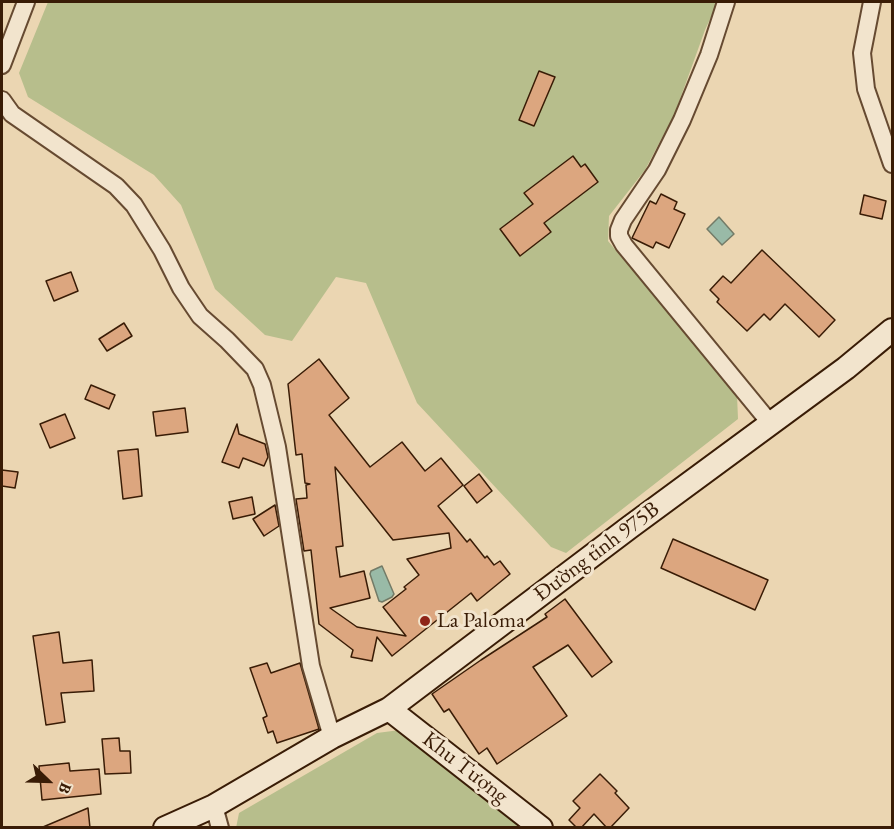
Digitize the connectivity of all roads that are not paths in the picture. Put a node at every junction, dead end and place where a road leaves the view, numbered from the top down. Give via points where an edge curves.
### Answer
1 (26, 2) edge
2 (726, 2) edge
3 (872, 2) edge
4 (2, 65) edge
5 (2, 100) edge
6 (892, 164) edge
7 (892, 330) edge
8 (771, 424) junction
9 (389, 709) junction
10 (332, 737) junction
11 (214, 806) junction
12 (165, 828) edge
13 (220, 828) edge
14 (541, 828) edge

1 - 4 street
2 - 8 street via 694,94 657,170 623,220 619,236
3 - 6 street via 862,53 866,89
5 - 10 street via 12,114 116,186 134,205 200,316 255,369 277,447 311,666
7 - 8 main road, Đường tỉnh 975B
8 - 9 main road, Đường tỉnh 975B
9 - 10 main road, Đường tỉnh 975B
9 - 14 main road, Khu Tượng
10 - 11 main road, Đường tỉnh 975B
11 - 12 main road, Đường tỉnh 975B
11 - 13 street

